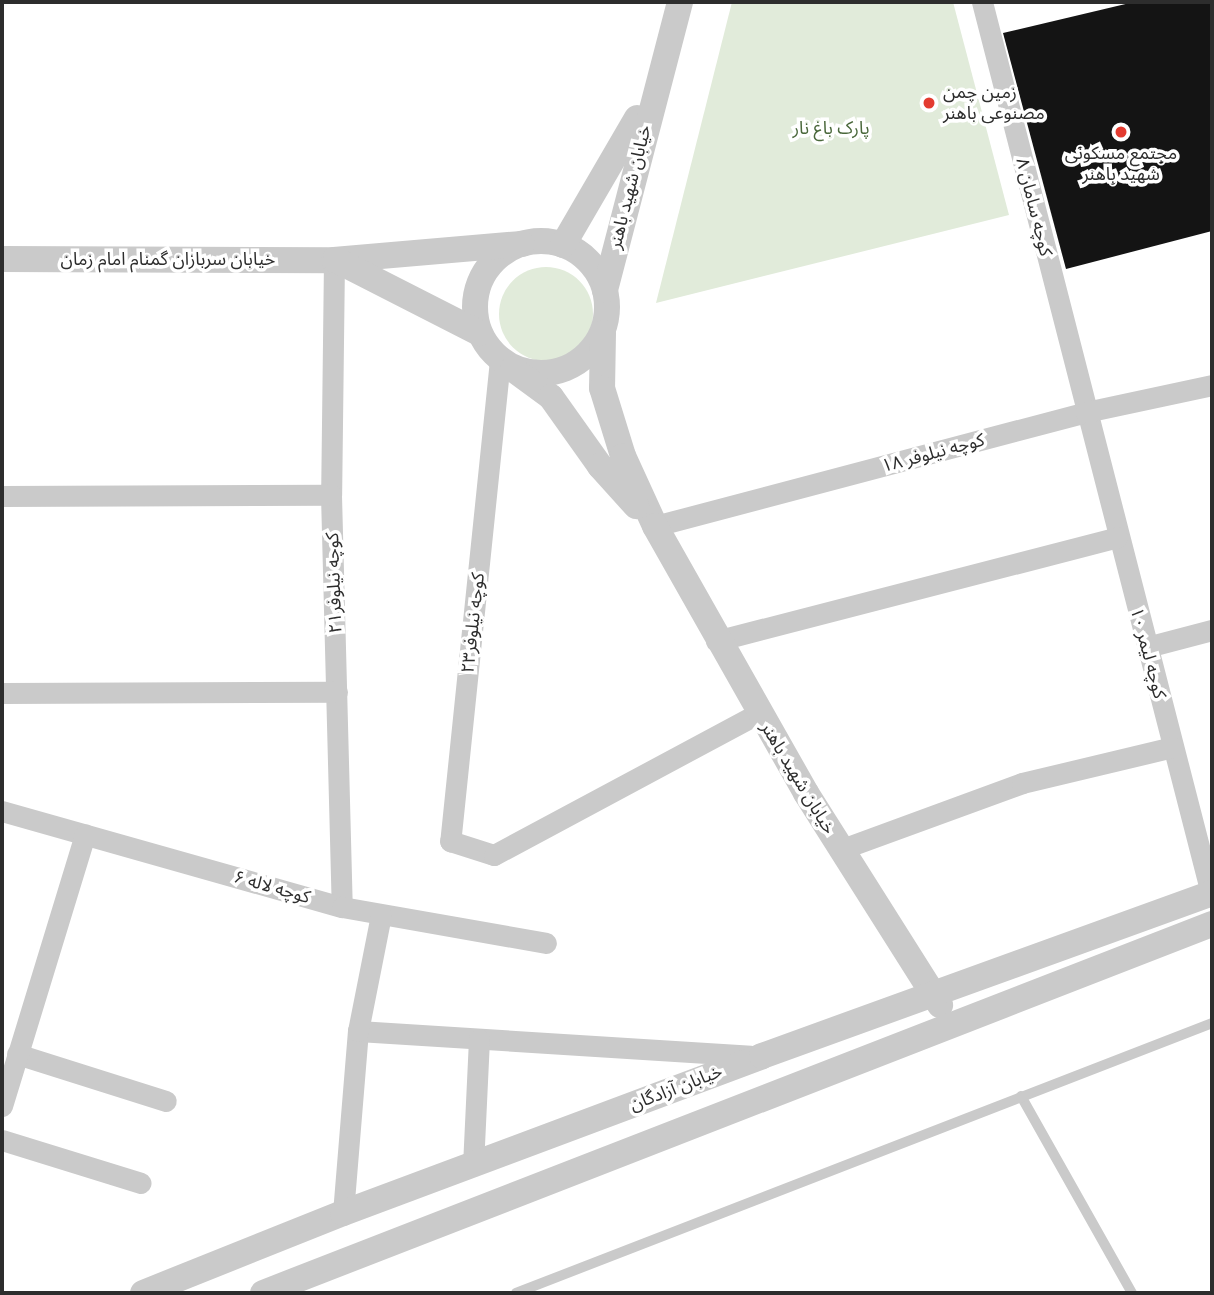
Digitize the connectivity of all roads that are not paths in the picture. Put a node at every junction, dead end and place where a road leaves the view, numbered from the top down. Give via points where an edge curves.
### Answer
1 (680, 2) edge
2 (982, 2) edge
3 (656, 83) junction
4 (522, 244) junction
5 (564, 245) junction
6 (2, 259) edge
7 (334, 260) junction
8 (605, 290) junction
9 (479, 332) junction
10 (603, 333) junction
11 (500, 360) junction
12 (1212, 385) edge
13 (1086, 412) junction
14 (331, 495) junction
15 (2, 496) edge
16 (655, 526) junction
17 (1118, 537) junction
18 (1212, 630) edge
19 (716, 640) junction
20 (1147, 647) junction
21 (337, 692) junction
22 (2, 693) edge
23 (759, 713) junction
24 (1173, 747) junction
25 (2, 811) edge
26 (85, 834) junction
27 (842, 849) junction
28 (1212, 893) edge
29 (342, 907) junction
30 (381, 915) junction
31 (1212, 924) edge
32 (546, 943) dead end
33 (932, 992) junction
34 (1212, 1023) edge
35 (951, 1026) junction
36 (358, 1031) junction
37 (479, 1039) junction
38 (18, 1054) junction
39 (762, 1056) junction
40 (1021, 1097) junction
41 (166, 1101) dead end
42 (2, 1107) edge
43 (2, 1140) edge
44 (473, 1166) junction
45 (141, 1183) dead end
46 (343, 1213) junction
47 (144, 1293) edge
48 (263, 1293) edge
49 (516, 1293) edge
50 (1132, 1293) edge

1 - 3 street, خیابان شهید باهنر
2 - 13 street, کوچه سامان ۸
3 - 5 street, خیابان شهید باهنر
3 - 8 street, خیابان شهید باهنر
4 - 5 street
4 - 7 street, خیابان سربازان گمنام امام زمان
4 - 9 street via 494,262 477,289
5 - 8 street via 597,271
6 - 7 street, خیابان سربازان گمنام امام زمان
7 - 9 street, خیابان سربازان گمنام امام زمان
7 - 14 street, کوچه نیلوفر۲۱
8 - 10 street via 608,311
9 - 11 street
10 - 11 street via 591,352 573,366 552,373 529,373
10 - 16 street, خیابان شهید باهنر via 602,388 623,456
11 - 16 street, خیابان شهید باهنر via 551,397 600,466
11 - 23 street, کوچه نیلوفر۲۳ via 450,841 494,855
12 - 13 street, کوچه نیلوفر ۱۸
13 - 16 street, کوچه نیلوفر ۱۸
13 - 17 street, کوچه لیمر ۱۰
14 - 15 street
14 - 21 street, کوچه نیلوفر۲۱
16 - 19 street, خیابان شهید باهنر
17 - 19 street
17 - 20 street, کوچه لیمر ۱۰
18 - 20 street
19 - 23 street, خیابان شهید باهنر
20 - 24 street, کوچه لیمر ۱۰
21 - 22 street
21 - 29 street, کوچه نیلوفر۲۱
23 - 27 street, خیابان شهید باهنر
24 - 27 street via 1022,783
24 - 28 street, کوچه لیمر ۱۰
25 - 26 street, کوچه لاله ۶
26 - 29 street, کوچه لاله ۶
26 - 38 street
27 - 33 street, خیابان شهید باهنر
28 - 33 street, خیابان آزادگان
29 - 30 street, کوچه لاله ۶
30 - 32 street, کوچه لاله ۶
30 - 36 street
31 - 35 street
33 - 35 street, خیابان شهید باهنر
33 - 39 street, خیابان آزادگان
34 - 40 lane
35 - 48 street
36 - 37 street
36 - 46 street
37 - 39 street
37 - 44 street
38 - 41 street
38 - 42 street
39 - 44 street, خیابان آزادگان
40 - 49 lane
40 - 50 lane
43 - 45 street
44 - 46 street, خیابان آزادگان
46 - 47 street, خیابان آزادگان

